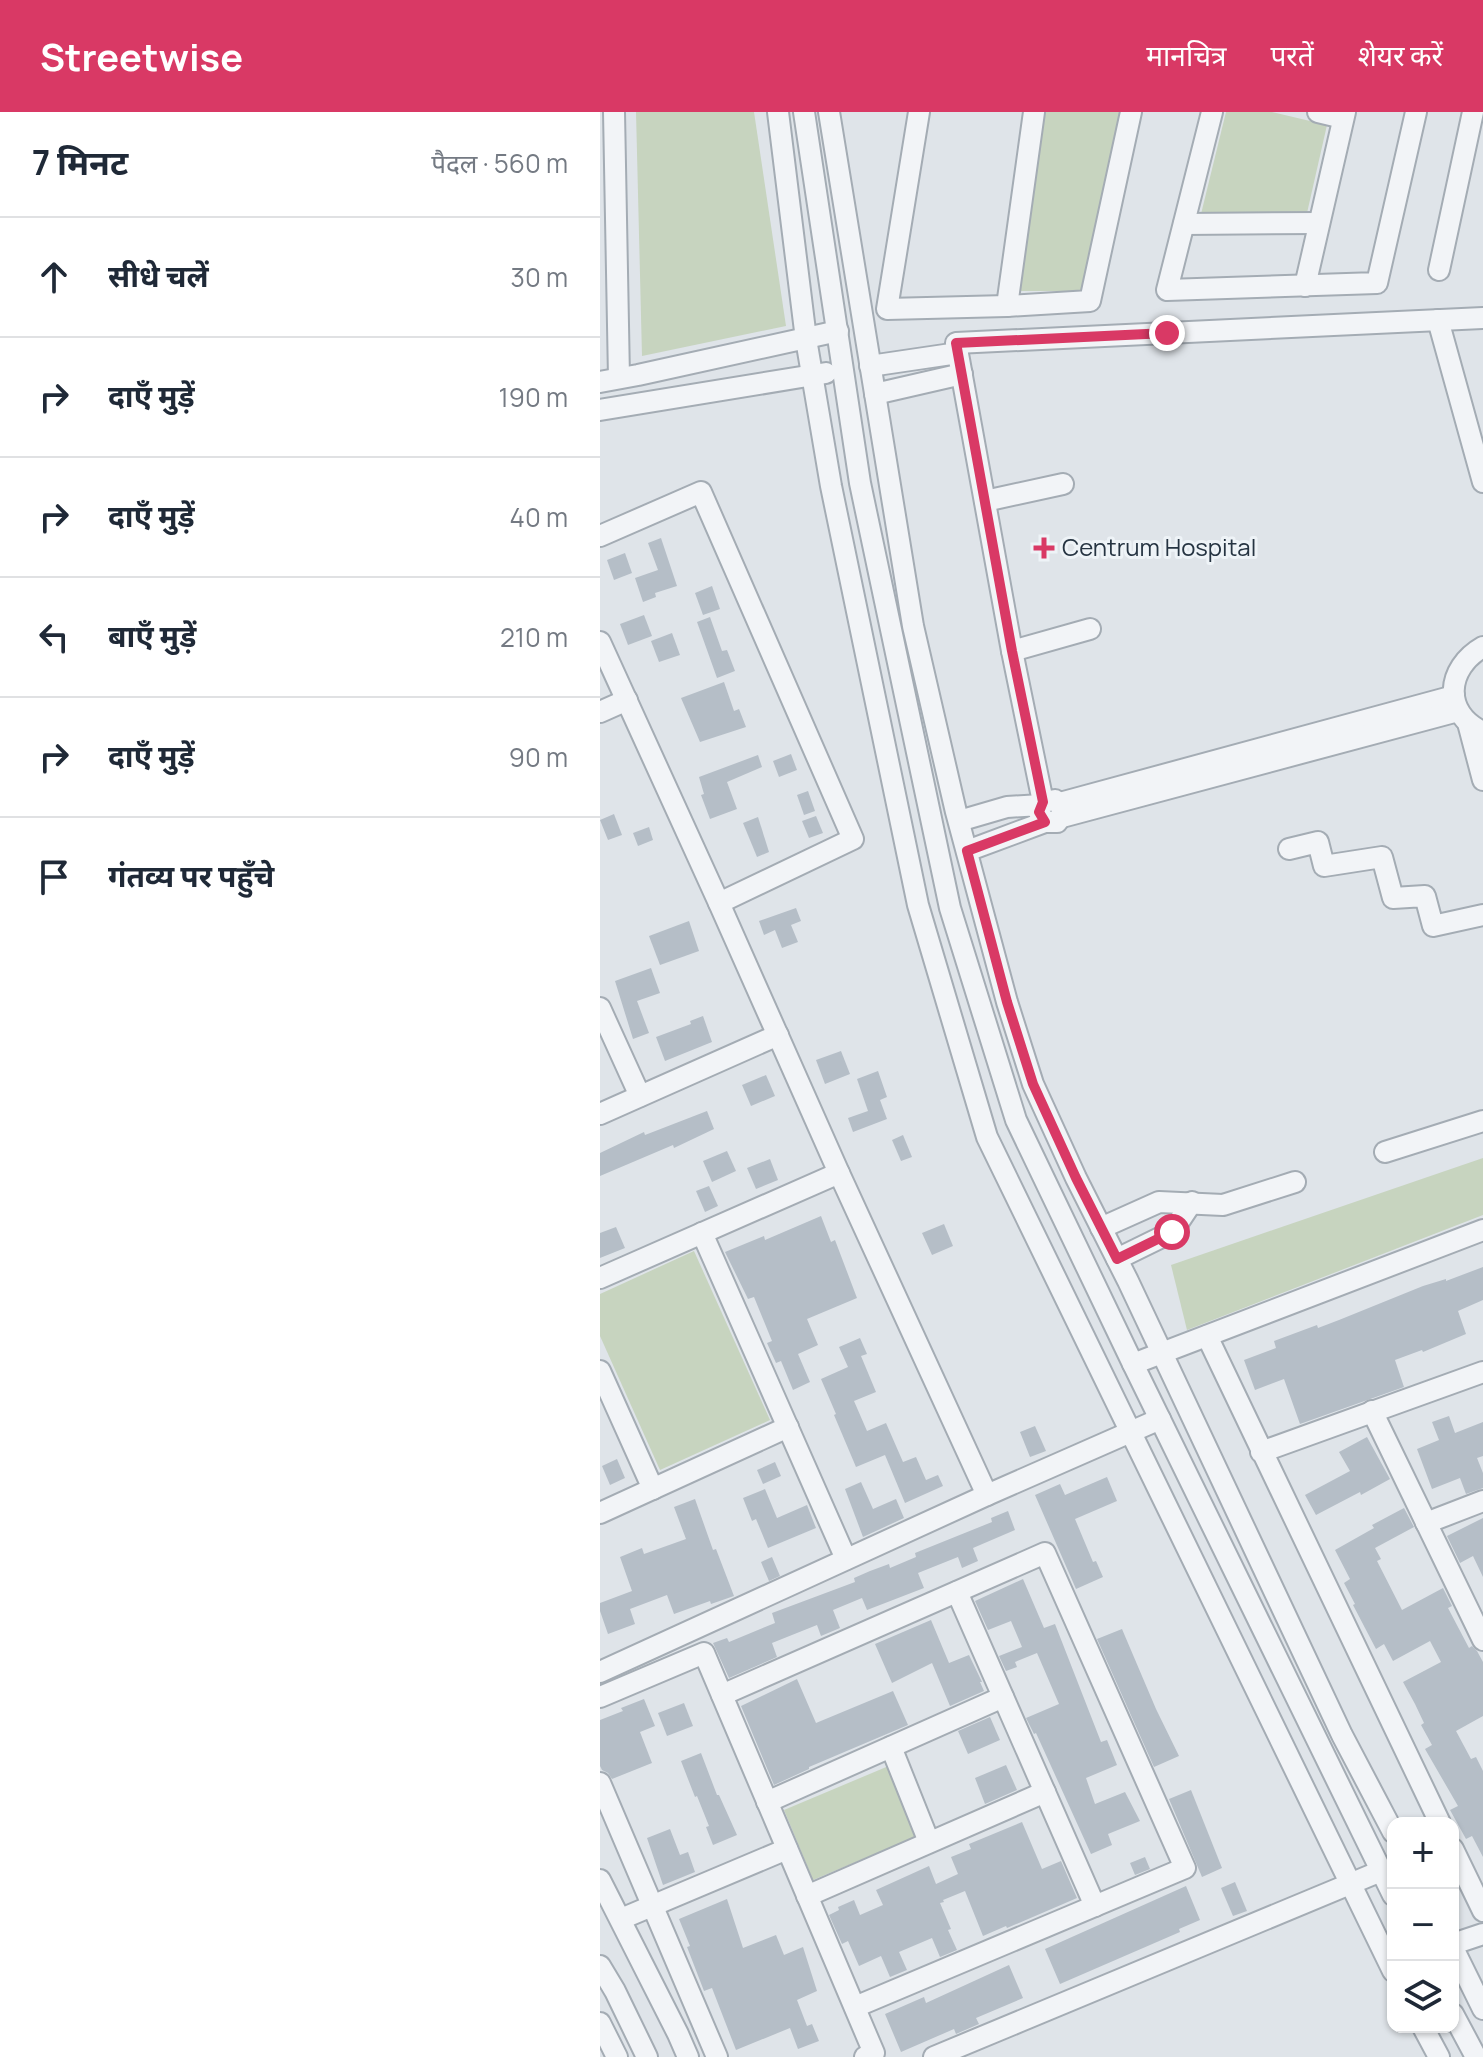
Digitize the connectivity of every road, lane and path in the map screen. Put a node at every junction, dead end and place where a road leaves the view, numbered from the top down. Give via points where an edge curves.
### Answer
1 (614, 112) edge
2 (778, 112) edge
3 (804, 112) edge
4 (829, 112) edge
5 (919, 112) edge
6 (1034, 112) edge
7 (1131, 112) edge
8 (1212, 112) edge
9 (1318, 112) edge
10 (1416, 112) edge
11 (1473, 112) edge
12 (1344, 115) edge
13 (608, 171) edge
14 (607, 195) edge
15 (1319, 223) junction
16 (1184, 224) junction
17 (1439, 270) dead end
18 (1305, 286) junction
19 (1007, 306) junction
20 (1483, 318) edge
21 (1438, 320) junction
22 (838, 331) junction
23 (806, 339) junction
24 (958, 353) junction
25 (870, 366) junction
26 (842, 370) junction
27 (962, 374) junction
28 (812, 375) junction
29 (610, 380) edge
30 (875, 394) junction
31 (600, 410) edge
32 (1483, 482) edge
33 (1063, 484) dead end
34 (985, 501) junction
35 (600, 536) edge
36 (1090, 629) dead end
37 (600, 642) edge
38 (1483, 647) edge
39 (1012, 651) junction
40 (627, 700) junction
41 (600, 712) edge
42 (1466, 715) edge
43 (1483, 780) edge
44 (1050, 810) junction
45 (959, 821) junction
46 (1289, 849) dead end
47 (967, 851) junction
48 (719, 903) junction
49 (1483, 915) edge
50 (600, 1008) edge
51 (778, 1035) junction
52 (640, 1096) junction
53 (600, 1114) edge
54 (1483, 1121) edge
55 (1385, 1152) dead end
56 (839, 1173) junction
57 (1295, 1182) dead end
58 (1192, 1202) junction
59 (1101, 1228) junction
60 (1483, 1230) edge
61 (702, 1233) junction
62 (1117, 1259) junction
63 (600, 1278) edge
64 (1207, 1336) junction
65 (1161, 1353) junction
66 (1133, 1364) junction
67 (600, 1371) edge
68 (1483, 1372) edge
69 (1372, 1411) junction
70 (1160, 1419) junction
71 (788, 1427) junction
72 (1131, 1432) junction
73 (1261, 1452) junction
74 (653, 1489) junction
75 (987, 1495) junction
76 (1483, 1501) edge
77 (600, 1513) edge
78 (1426, 1523) junction
79 (846, 1559) junction
80 (957, 1592) junction
81 (1483, 1640) edge
82 (600, 1672) edge
83 (722, 1695) junction
84 (600, 1697) edge
85 (1003, 1697) junction
86 (891, 1747) junction
87 (600, 1783) edge
88 (1045, 1792) junction
89 (767, 1802) junction
90 (1437, 1817) edge
91 (1387, 1820) edge
92 (929, 1842) junction
93 (787, 1849) junction
94 (1459, 1861) edge
95 (1381, 1871) junction
96 (600, 1880) edge
97 (1350, 1884) junction
98 (1390, 1889) edge
99 (807, 1896) junction
100 (652, 1906) junction
101 (1095, 1906) junction
102 (1483, 1911) edge
103 (621, 1919) junction
104 (1483, 1934) edge
105 (1459, 1944) edge
106 (1459, 1959) edge
107 (1388, 1961) edge
108 (600, 1966) edge
109 (855, 2007) junction
110 (1483, 2009) edge
111 (600, 2023) edge
112 (1459, 2025) edge
113 (1426, 2033) edge
114 (617, 2057) edge
115 (647, 2057) edge
116 (688, 2057) edge
117 (717, 2057) edge
118 (865, 2057) edge
119 (934, 2057) edge
120 (1439, 2057) edge
121 (1476, 2057) edge

1 - 13 street
2 - 23 street
3 - 22 street
4 - 25 street
5 - 19 street via 887,309
6 - 19 street
7 - 19 street via 1090,301
8 - 16 street
9 - 12 street
10 - 18 street via 1377,283
11 - 17 street
12 - 15 street
13 - 14 street
14 - 29 street
15 - 16 street
15 - 18 street
16 - 18 street via 1167,290
20 - 21 street
21 - 24 street via 956,343
21 - 32 street
22 - 23 street
22 - 26 street
23 - 28 street
23 - 29 street
24 - 25 street
24 - 27 street
25 - 30 street
26 - 28 street
26 - 66 street via 860,483 950,908 1016,1120
27 - 30 street
27 - 34 street
28 - 31 street
28 - 72 street via 918,905 987,1137
30 - 45 street via 913,626
33 - 34 street
34 - 39 street
35 - 48 street via 701,492 853,839
36 - 39 street
37 - 40 street
38 - 42 street via 1460,666 1454,681
39 - 44 street
40 - 41 street
40 - 48 street
42 - 43 street
42 - 44 street
44 - 45 street via 1007,807
44 - 47 street
45 - 47 street
46 - 49 street via 1318,842 1324,866 1382,857 1393,898 1425,896 1433,926
47 - 59 street via 1033,1084
48 - 51 street
50 - 52 street
51 - 52 street
51 - 56 street
52 - 53 street
54 - 55 street
56 - 61 street
56 - 75 street
57 - 58 street via 1223,1205
58 - 59 street via 1159,1202
58 - 62 street via 1172,1232
59 - 62 street
60 - 64 street
61 - 63 street
61 - 71 street
62 - 65 street
64 - 65 street
64 - 73 street
65 - 66 street
65 - 91 street
66 - 70 street
67 - 74 street
68 - 69 street
69 - 73 street
69 - 78 street
70 - 72 street
70 - 95 street
71 - 74 street
71 - 79 street
72 - 75 street
72 - 97 street
73 - 90 street
74 - 77 street
75 - 79 street
76 - 78 street
78 - 81 street
79 - 82 street
80 - 83 street
80 - 85 street
80 - 101 street via 1045,1553 1185,1868
83 - 84 street via 704,1653
83 - 89 street
85 - 86 street
85 - 88 street
86 - 89 street
86 - 92 street
87 - 100 street
88 - 92 street
88 - 101 street
89 - 93 street
92 - 99 street
93 - 99 street
93 - 100 street
94 - 102 street
95 - 97 street
95 - 98 street
96 - 103 street
97 - 107 street
97 - 119 street
99 - 109 street
100 - 103 street
100 - 117 street
101 - 109 street
103 - 116 street
104 - 105 street
106 - 110 street
108 - 115 street
109 - 118 street via 874,2053
111 - 114 street
112 - 121 street
113 - 120 street

